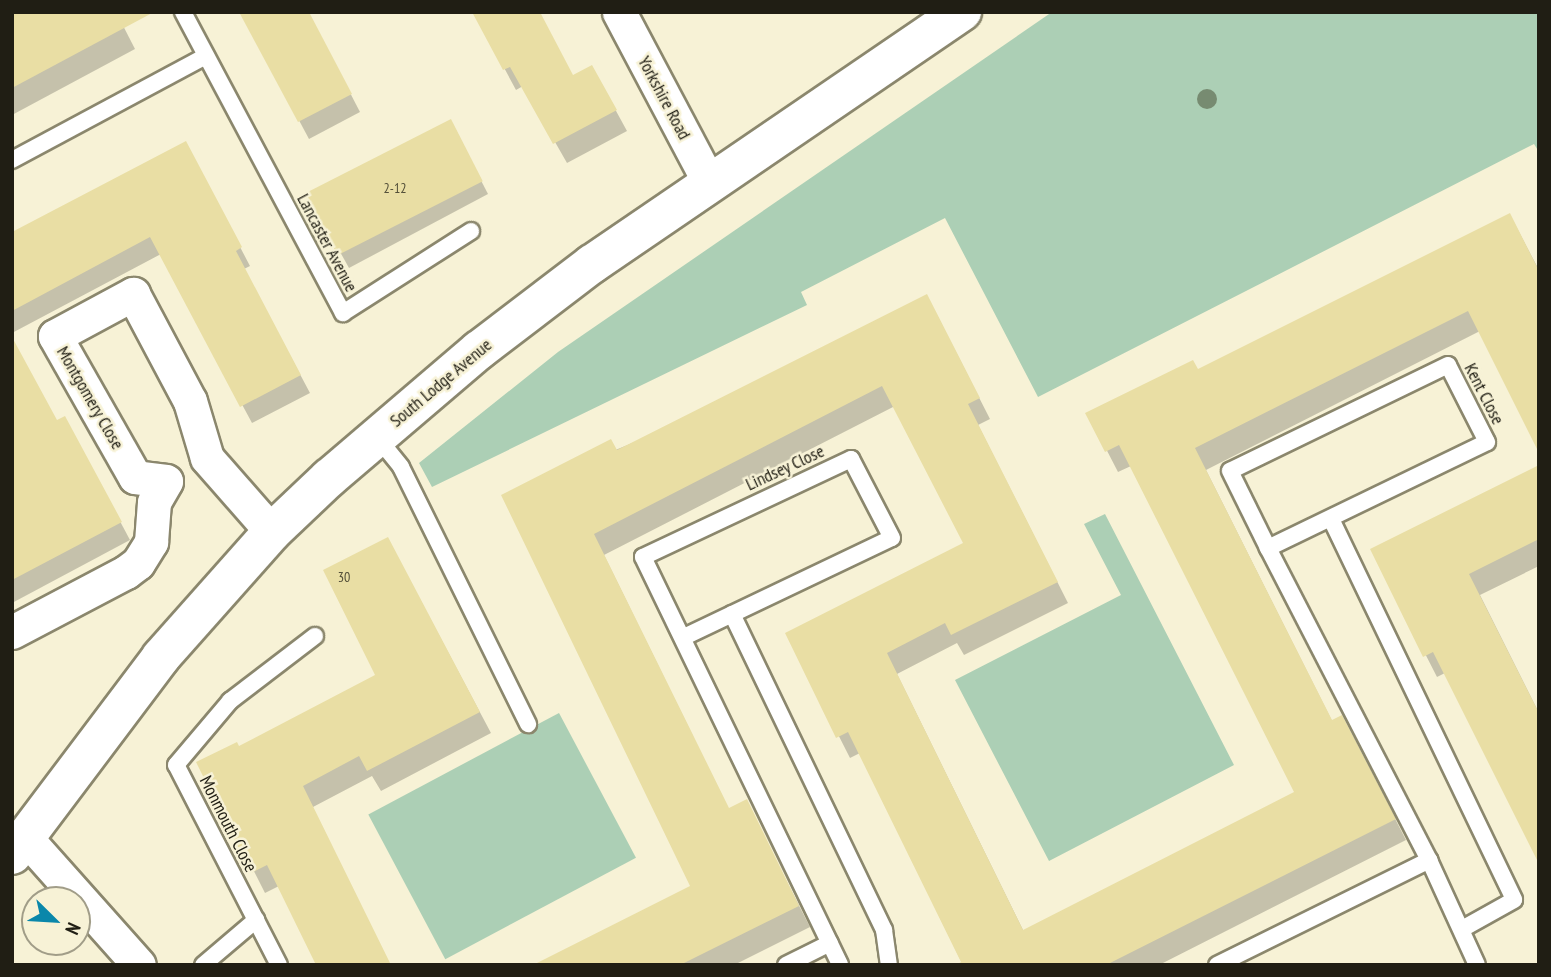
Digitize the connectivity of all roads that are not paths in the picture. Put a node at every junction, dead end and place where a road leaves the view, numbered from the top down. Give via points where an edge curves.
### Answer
1 (183, 12) edge
2 (619, 12) edge
3 (962, 12) edge
4 (206, 55) junction
5 (12, 160) edge
6 (710, 184) junction
7 (471, 231) dead end
8 (377, 437) junction
9 (207, 458) junction
10 (166, 481) junction
11 (1332, 521) junction
12 (272, 533) junction
13 (1268, 548) junction
14 (732, 614) junction
15 (12, 632) edge
16 (315, 636) dead end
17 (684, 637) junction
18 (528, 724) dead end
19 (18, 846) edge
20 (1429, 860) junction
21 (256, 920) junction
22 (1462, 929) junction
23 (830, 943) junction
24 (139, 965) edge
25 (203, 965) edge
26 (279, 965) edge
27 (786, 965) edge
28 (840, 965) edge
29 (889, 965) edge
30 (1217, 965) edge
31 (1478, 965) edge

1 - 4 lane, Lancaster Avenue
2 - 6 street, Yorkshire Road
3 - 6 street, South Lodge Avenue
4 - 5 lane
4 - 7 lane, Lancaster Avenue via 343,313
6 - 8 street, South Lodge Avenue via 539,303
8 - 12 street, South Lodge Avenue
8 - 18 lane via 401,467
9 - 10 street
9 - 10 street, Montgomery Close via 190,401 133,294 55,336 135,477
9 - 12 street, Montgomery Close
10 - 15 street via 154,502 151,542 138,563
11 - 13 lane, Kent Close
11 - 13 lane, Kent Close via 1487,442 1448,365 1230,471
11 - 22 lane via 1514,900
12 - 19 street, South Lodge Avenue via 136,687
13 - 20 lane, Kent Close
14 - 17 lane, Lindsey Close
14 - 17 lane, Lindsey Close via 892,538 851,458 642,557
14 - 29 lane via 884,930
16 - 21 lane, Monmouth Close via 230,701 176,765
17 - 23 lane, Lindsey Close
19 - 24 street
20 - 22 lane, Kent Close
20 - 30 lane
21 - 25 lane
21 - 26 lane, Monmouth Close
22 - 31 lane, Kent Close
23 - 27 lane
23 - 28 lane, Lindsey Close

